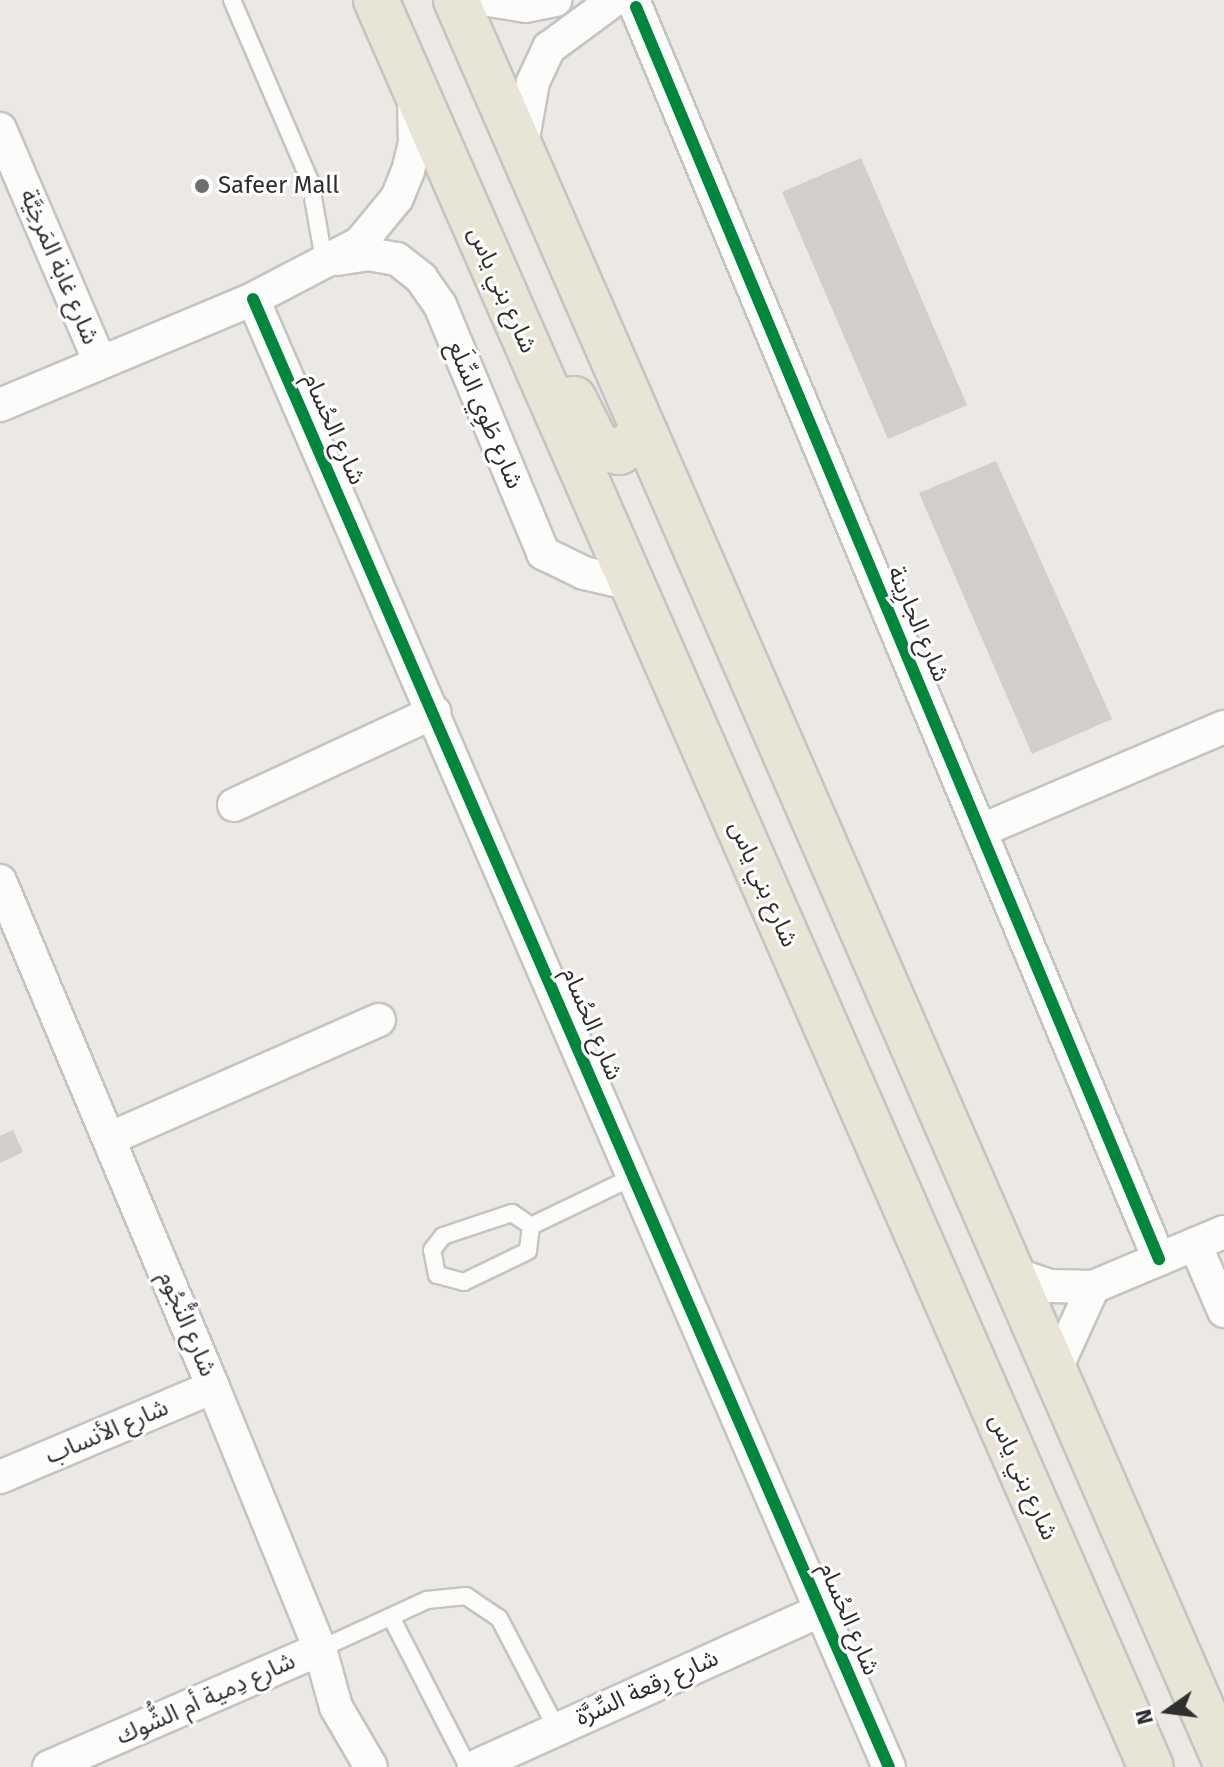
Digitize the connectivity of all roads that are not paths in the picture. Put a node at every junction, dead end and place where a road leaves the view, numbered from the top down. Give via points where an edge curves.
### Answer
1 (232, 0) edge
2 (376, 0) edge
3 (456, 0) edge
4 (489, 0) edge
5 (555, 0) edge
6 (629, 2) edge
7 (412, 85) junction
8 (0, 129) edge
9 (521, 150) junction
10 (331, 262) junction
11 (253, 299) junction
12 (510, 308) junction
13 (100, 362) junction
14 (0, 405) edge
15 (646, 434) junction
16 (631, 584) junction
17 (434, 712) junction
18 (1221, 737) edge
19 (234, 805) dead end
20 (980, 831) junction
21 (0, 881) edge
22 (379, 1020) dead end
23 (109, 1139) junction
24 (633, 1177) junction
25 (531, 1226) junction
26 (1210, 1238) edge
27 (1159, 1259) junction
28 (1011, 1273) junction
29 (1093, 1287) junction
30 (1224, 1311) edge
31 (1054, 1373) junction
32 (213, 1387) junction
33 (0, 1477) edge
34 (821, 1610) junction
35 (391, 1617) junction
36 (320, 1649) junction
37 (557, 1729) junction
38 (94, 1758) edge
39 (1224, 1759) edge
40 (49, 1767) edge
41 (371, 1767) edge
42 (471, 1767) edge
43 (889, 1767) edge
44 (1151, 1767) edge

1 - 10 lane via 310,181
2 - 7 main road, شارع بني ياس
3 - 9 main road
4 - 5 street via 525,6
6 - 9 street via 549,48 533,82
6 - 20 street, شارع الجارِينة
7 - 10 street, شارع طَوِي السِّلَع via 415,143 397,198 360,243
7 - 12 main road, شارع بني ياس
8 - 13 street, شارع غابة المَرخِيَّة
9 - 15 main road
10 - 11 street, شارع طَوِي السِّلَع
10 - 16 street, شارع طَوِي السِّلَع via 368,254 397,259 421,278 440,305 543,553 584,573
11 - 13 street, شارع طَوِي السِّلَع
11 - 17 street, شارع الحُسام
12 - 15 main road via 546,336 598,447 619,452
12 - 16 main road, شارع بني ياس
13 - 14 street, شارع طَوِي السِّلَع
15 - 28 main road
16 - 44 main road, شارع بني ياس
17 - 19 street
17 - 24 street, شارع الحُسام
18 - 20 street
20 - 27 street, شارع الجارِينة
21 - 23 street, شارع النُّجُوم
22 - 23 street
23 - 32 street, شارع النُّجُوم
24 - 25 lane
24 - 34 street, شارع الحُسام
25 - 25 lane via 512,1213 443,1236 432,1250 432,1267 444,1281 464,1282 528,1251
26 - 27 street
26 - 30 street
27 - 29 street
28 - 29 street via 1050,1286
28 - 31 main road
29 - 31 street
31 - 39 main road
32 - 33 street, شارع الأنساب
32 - 36 street, شارع النُّجُوم
34 - 37 street, شارع رِقعة السِّرَّة
34 - 43 street, شارع الحُسام
35 - 36 lane
35 - 37 lane via 452,1594 490,1608
35 - 42 lane
36 - 38 street, شارع دِمية أم الشُّوك
36 - 41 street, شارع النُّجُوم via 336,1707
37 - 42 street, شارع رِقعة السِّرَّة
38 - 40 street, شارع دِمية أم الشُّوك

